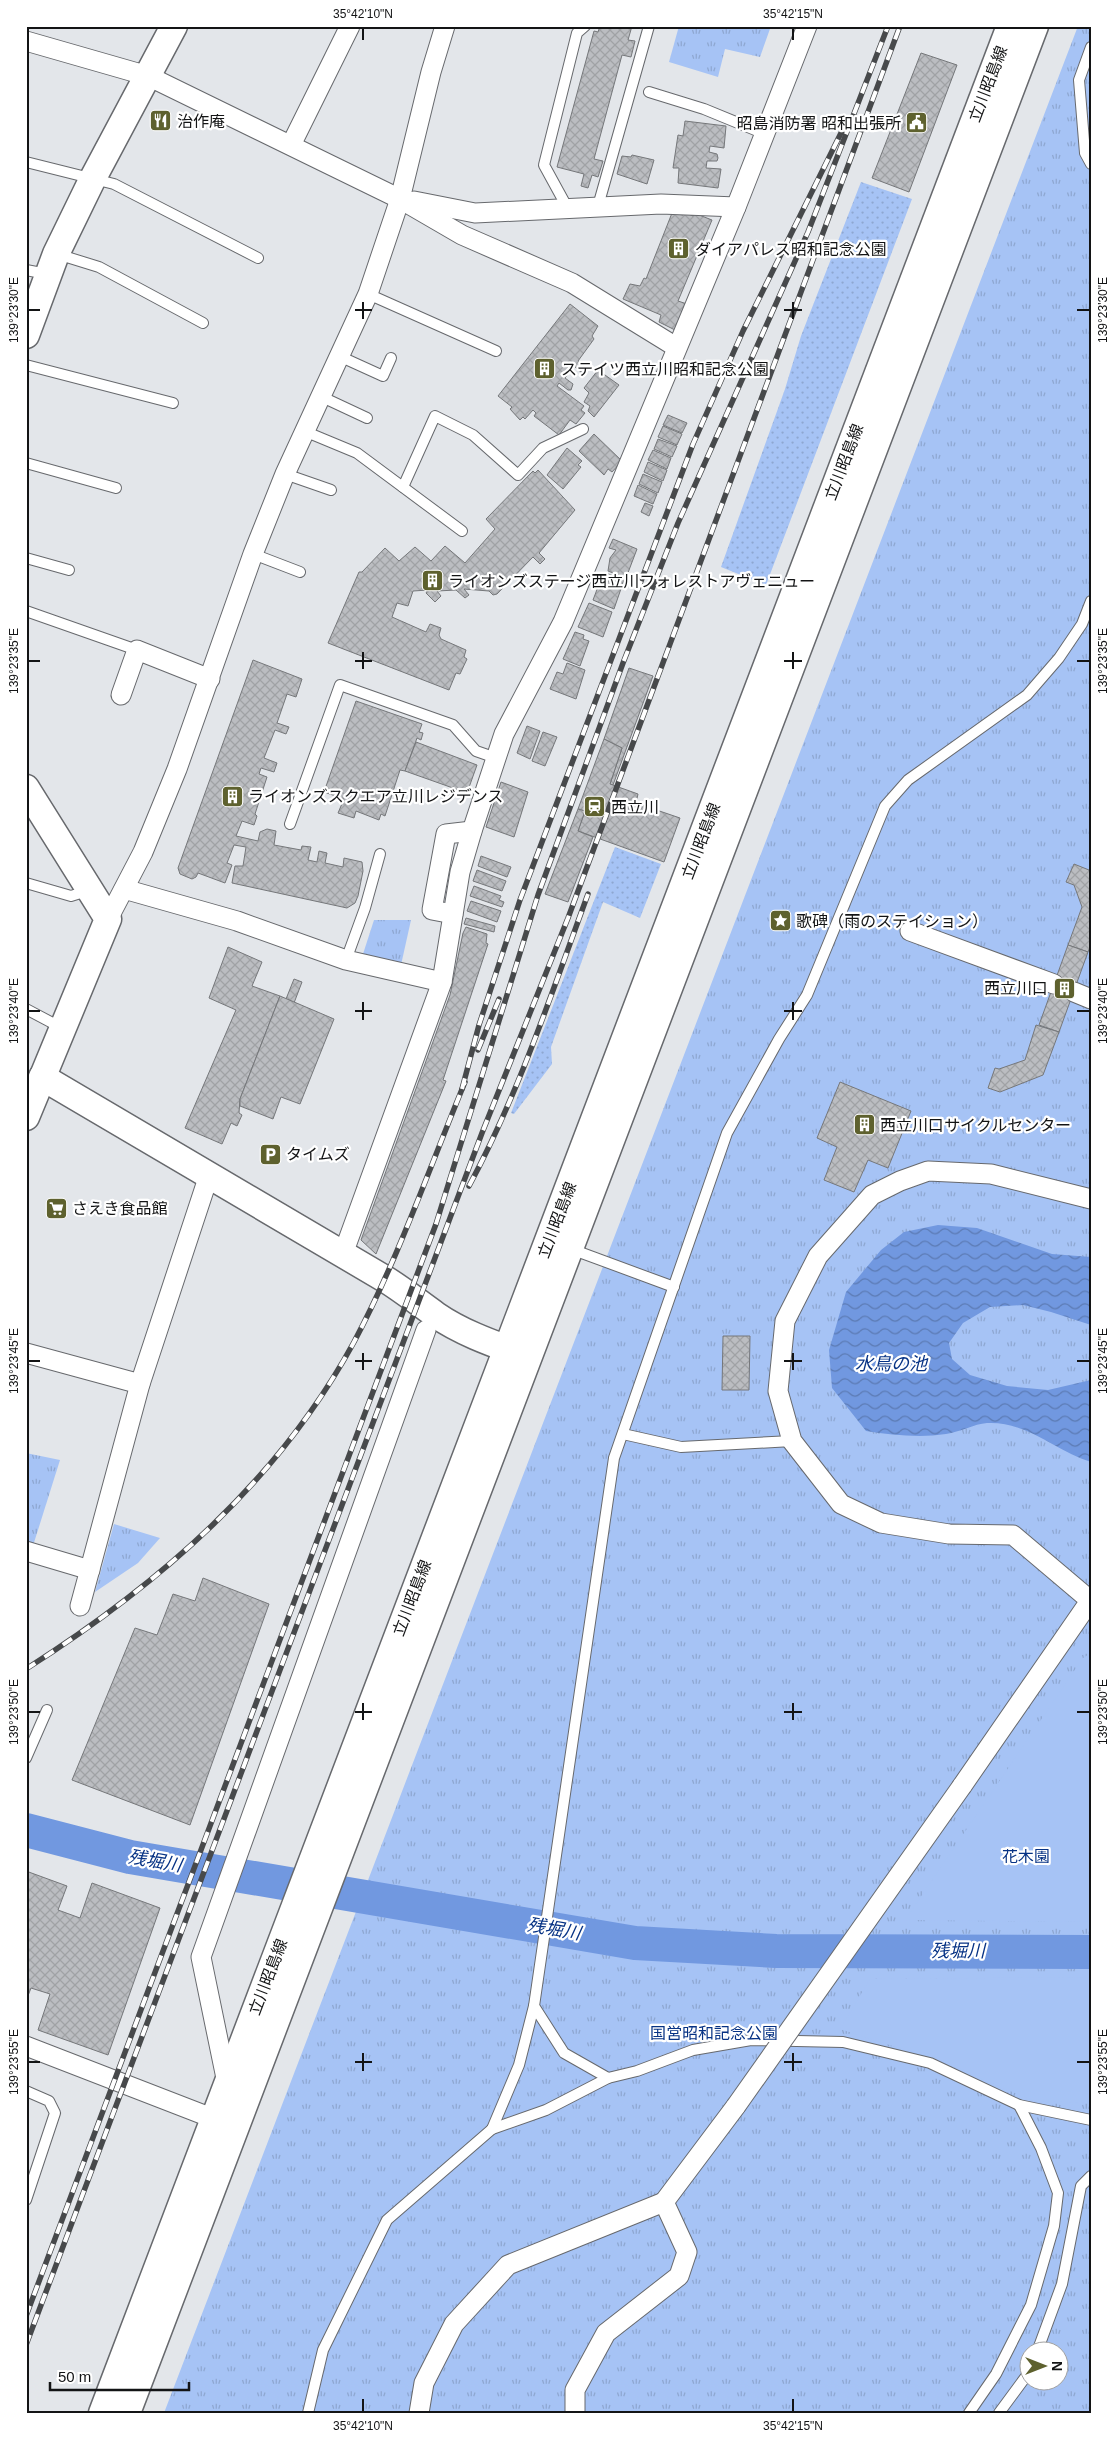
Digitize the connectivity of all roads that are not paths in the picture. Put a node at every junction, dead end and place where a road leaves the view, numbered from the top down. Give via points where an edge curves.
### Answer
1 (174, 26) edge
2 (350, 26) edge
3 (445, 26) edge
4 (585, 26) edge
5 (649, 26) edge
6 (807, 26) edge
7 (1010, 26) edge
8 (1035, 26) edge
9 (26, 41) edge
10 (1091, 47) edge
11 (148, 76) junction
12 (649, 92) dead end
13 (765, 134) junction
14 (291, 145) junction
15 (973, 155) junction
16 (26, 162) edge
17 (1091, 164) edge
18 (92, 180) junction
19 (400, 199) junction
20 (598, 206) junction
21 (736, 207) junction
22 (566, 208) junction
23 (258, 258) dead end
24 (44, 266) edge
25 (368, 294) junction
26 (203, 324) dead end
27 (26, 335) edge
28 (676, 347) junction
29 (496, 352) dead end
30 (339, 356) junction
31 (391, 358) dead end
32 (26, 365) edge
33 (320, 396) junction
34 (173, 403) dead end
35 (367, 418) dead end
36 (583, 429) dead end
37 (304, 431) junction
38 (26, 463) edge
39 (285, 474) junction
40 (403, 487) junction
41 (116, 488) dead end
42 (331, 490) dead end
43 (462, 531) dead end
44 (253, 554) junction
45 (26, 558) edge
46 (69, 570) dead end
47 (300, 572) dead end
48 (1091, 601) edge
49 (26, 611) edge
50 (137, 650) junction
51 (210, 679) junction
52 (121, 695) dead end
53 (496, 758) junction
54 (26, 788) edge
55 (290, 824) dead end
56 (380, 854) dead end
57 (26, 883) edge
58 (124, 889) junction
59 (90, 890) junction
60 (108, 919) junction
61 (910, 931) dead end
62 (346, 960) junction
63 (442, 982) junction
64 (1054, 984) dead end
65 (26, 1009) edge
66 (62, 1028) junction
67 (42, 1078) junction
68 (26, 1117) edge
69 (209, 1175) junction
70 (1091, 1199) edge
71 (570, 1249) junction
72 (343, 1254) junction
73 (674, 1287) junction
74 (426, 1330) dead end
75 (518, 1352) junction
76 (26, 1353) edge
77 (140, 1384) junction
78 (623, 1434) junction
79 (792, 1442) junction
80 (26, 1551) edge
81 (90, 1570) junction
82 (1090, 1601) edge
83 (80, 1606) dead end
84 (47, 1710) dead end
85 (26, 1758) edge
86 (298, 1933) junction
87 (534, 2006) junction
88 (26, 2046) edge
89 (608, 2078) junction
90 (227, 2083) junction
91 (26, 2091) edge
92 (1019, 2105) junction
93 (1091, 2120) edge
94 (226, 2124) junction
95 (492, 2129) junction
96 (1091, 2176) edge
97 (26, 2200) edge
98 (664, 2202) junction
99 (1041, 2342) edge
100 (1020, 2385) edge
101 (102, 2413) edge
102 (127, 2413) edge
103 (308, 2413) edge
104 (419, 2413) edge
105 (575, 2413) edge
106 (968, 2413) edge
107 (999, 2413) edge

1 - 11 main road
2 - 14 street
3 - 19 street
4 - 22 lane via 577,33 544,165
5 - 20 lane
6 - 13 street
7 - 15 main road, 立川昭島線
8 - 15 main road, 立川昭島線
9 - 11 street
10 - 17 lane via 1079,80 1085,154
11 - 14 street
11 - 18 main road
12 - 13 lane via 704,109
13 - 21 street
14 - 19 street
15 - 71 main road, 立川昭島線
15 - 75 main road, 立川昭島線
16 - 18 lane
18 - 23 lane via 114,184
18 - 24 main road
19 - 22 street via 475,213
19 - 25 street
19 - 28 street via 462,235 572,283
20 - 21 street
20 - 22 street
21 - 28 street
24 - 26 lane via 99,267
24 - 27 main road
25 - 29 lane
25 - 30 street
28 - 53 street via 564,622 504,734
30 - 31 lane via 382,376
30 - 33 street
32 - 34 lane
33 - 35 lane
33 - 37 street
36 - 40 lane via 543,448 518,475 473,436 435,416
37 - 39 street
37 - 40 lane via 357,453
38 - 41 lane
39 - 42 lane
39 - 44 street
40 - 43 lane
44 - 47 lane
44 - 51 street
45 - 46 lane
48 - 73 lane via 1082,624 1059,658 1027,695 908,780 885,806 808,996 779,1039 727,1134
49 - 50 lane
50 - 51 street
50 - 52 street
51 - 58 street via 178,769
53 - 55 lane via 476,751 453,725 340,685
53 - 63 street via 460,872
54 - 59 main road
56 - 62 lane
57 - 59 lane via 71,896
58 - 60 street
58 - 62 street via 237,921
59 - 60 main road
60 - 66 main road
61 - 64 street
62 - 63 street
63 - 72 street
65 - 66 lane
66 - 67 main road
67 - 68 main road
67 - 69 main road
69 - 72 main road
69 - 77 street
70 - 79 street via 990,1174 928,1171 872,1195 818,1256 786,1321 778,1391
71 - 73 lane
71 - 75 main road, 立川昭島線
72 - 75 main road via 411,1295 436,1315 480,1338
73 - 78 lane
74 - 90 street via 201,1956
75 - 86 main road, 立川昭島線
76 - 77 street
77 - 81 street
78 - 79 lane via 681,1447
78 - 87 lane via 614,1458
79 - 82 street via 841,1504 881,1523 949,1534 1013,1535
80 - 81 street
81 - 83 street
82 - 98 street, bridge via 736,2106
84 - 85 lane
86 - 90 main road, 立川昭島線
86 - 94 main road, 立川昭島線
87 - 89 lane via 564,2053
87 - 95 lane via 519,2065
88 - 94 street
89 - 92 lane via 693,2050 751,2040 843,2042 930,2063
89 - 95 lane via 546,2110
90 - 94 main road, 立川昭島線
91 - 97 lane via 50,2100 55,2113
92 - 93 lane
92 - 106 lane via 1041,2148 1058,2193 1054,2226 1031,2305 996,2374
94 - 101 main road, 立川昭島線
94 - 102 main road, 立川昭島線
95 - 103 lane via 386,2220 322,2350
96 - 99 lane via 1081,2186 1062,2284
98 - 104 street via 508,2265 454,2324 424,2383
98 - 105 street via 687,2252 679,2276 606,2333 575,2390
100 - 107 lane

